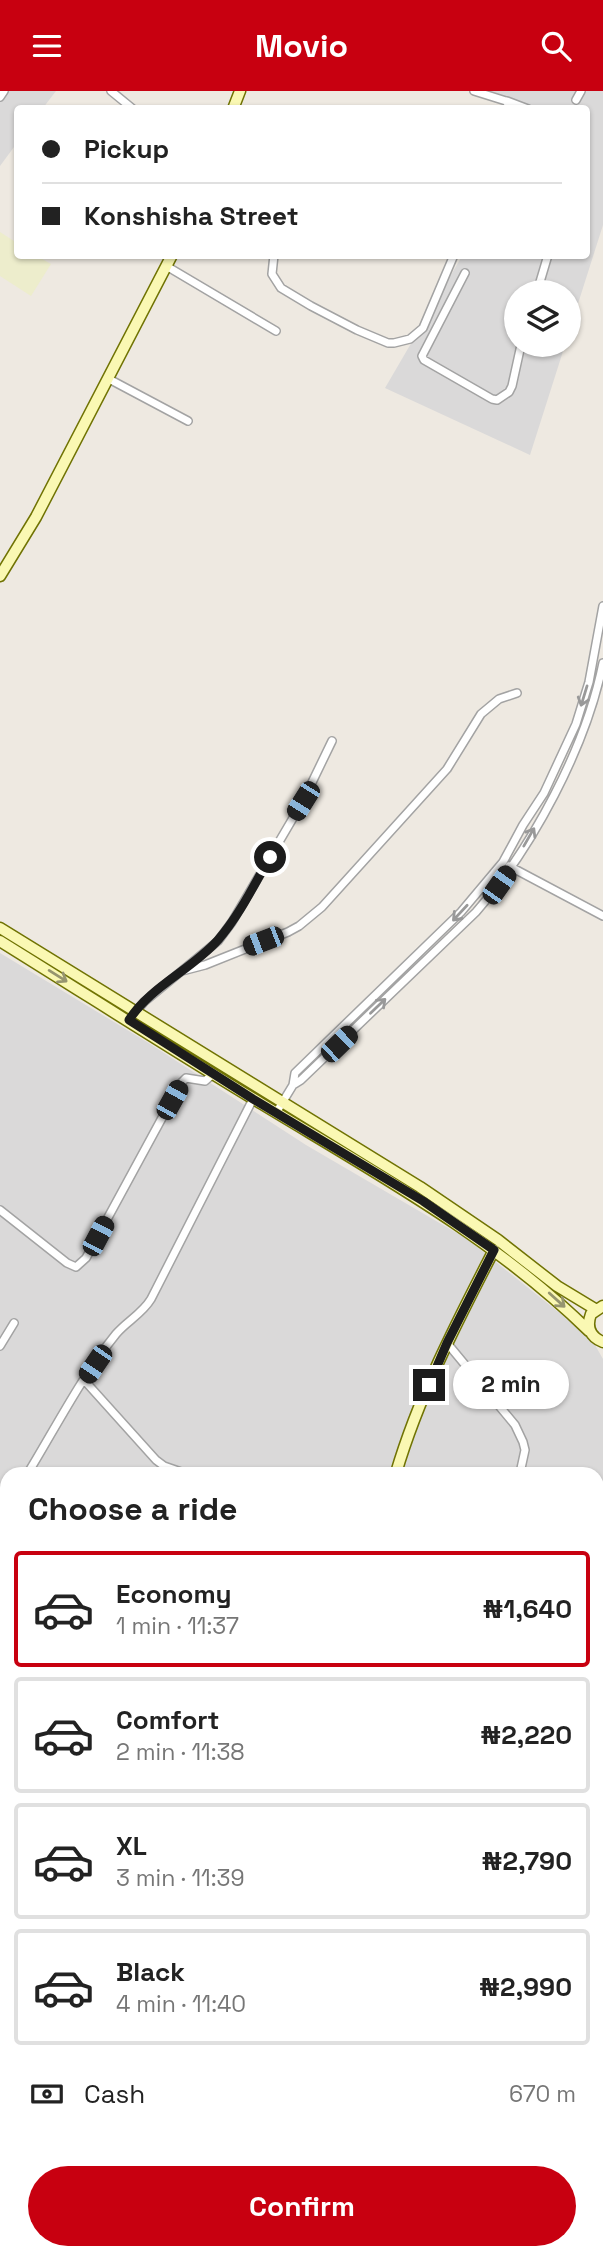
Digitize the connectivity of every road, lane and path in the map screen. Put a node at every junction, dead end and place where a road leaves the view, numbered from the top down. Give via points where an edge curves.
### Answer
1 (4, 91) edge
2 (110, 91) edge
3 (474, 91) edge
4 (581, 91) edge
5 (0, 97) edge
6 (576, 100) dead end
7 (128, 105) edge
8 (509, 105) edge
9 (171, 259) edge
10 (274, 259) edge
11 (452, 259) edge
12 (547, 259) edge
13 (168, 267) junction
14 (465, 273) dead end
15 (541, 280) edge
16 (276, 331) dead end
17 (518, 357) edge
18 (109, 379) junction
19 (188, 421) dead end
20 (0, 576) edge
21 (603, 605) edge
22 (603, 663) edge
23 (517, 693) dead end
24 (332, 741) dead end
25 (503, 862) junction
26 (511, 868) junction
27 (603, 916) edge
28 (0, 928) edge
29 (0, 941) edge
30 (182, 971) junction
31 (132, 1016) junction
32 (213, 1074) junction
33 (293, 1085) junction
34 (253, 1099) junction
35 (279, 1108) junction
36 (0, 1210) edge
37 (494, 1250) junction
38 (599, 1305) edge
39 (14, 1323) dead end
40 (589, 1331) junction
41 (447, 1343) junction
42 (601, 1344) edge
43 (0, 1346) edge
44 (84, 1380) junction
45 (32, 1467) edge
46 (167, 1467) edge
47 (398, 1467) edge
48 (521, 1467) edge

1 - 5 street
2 - 7 street
3 - 8 street
4 - 6 street
9 - 13 main road
10 - 11 street via 272,274 281,288 357,330 394,343 410,339 423,328
12 - 15 street
13 - 16 street
13 - 18 main road
14 - 17 street via 422,356 424,360 497,400 512,386
18 - 19 street
18 - 20 main road
21 -> 25 street via 589,682 576,723 544,793
26 -> 22 street via 569,764 592,708
23 - 30 street via 499,699 474,721 447,769 322,908 288,932
24 - 30 street via 303,801 232,922 218,941
25 - 26 street
25 -> 33 street via 461,912 295,1073
26 - 27 street
33 -> 26 street via 475,912
28 - 31 main road
29 -> 31 main road
30 - 31 street
31 - 32 main road
31 - 35 main road
32 - 34 main road
32 - 36 street via 205,1081 186,1078 181,1083 86,1258 76,1267
33 - 35 street
34 - 35 main road
34 - 44 street via 151,1299 116,1333
35 - 37 main road
35 - 38 main road via 457,1211 557,1286
37 -> 40 main road
37 - 41 main road
38 - 40 main road via 589,1319
39 - 43 street
40 - 42 main road
41 - 47 main road
41 - 48 street via 516,1425 525,1450
44 - 45 street
44 - 46 street

